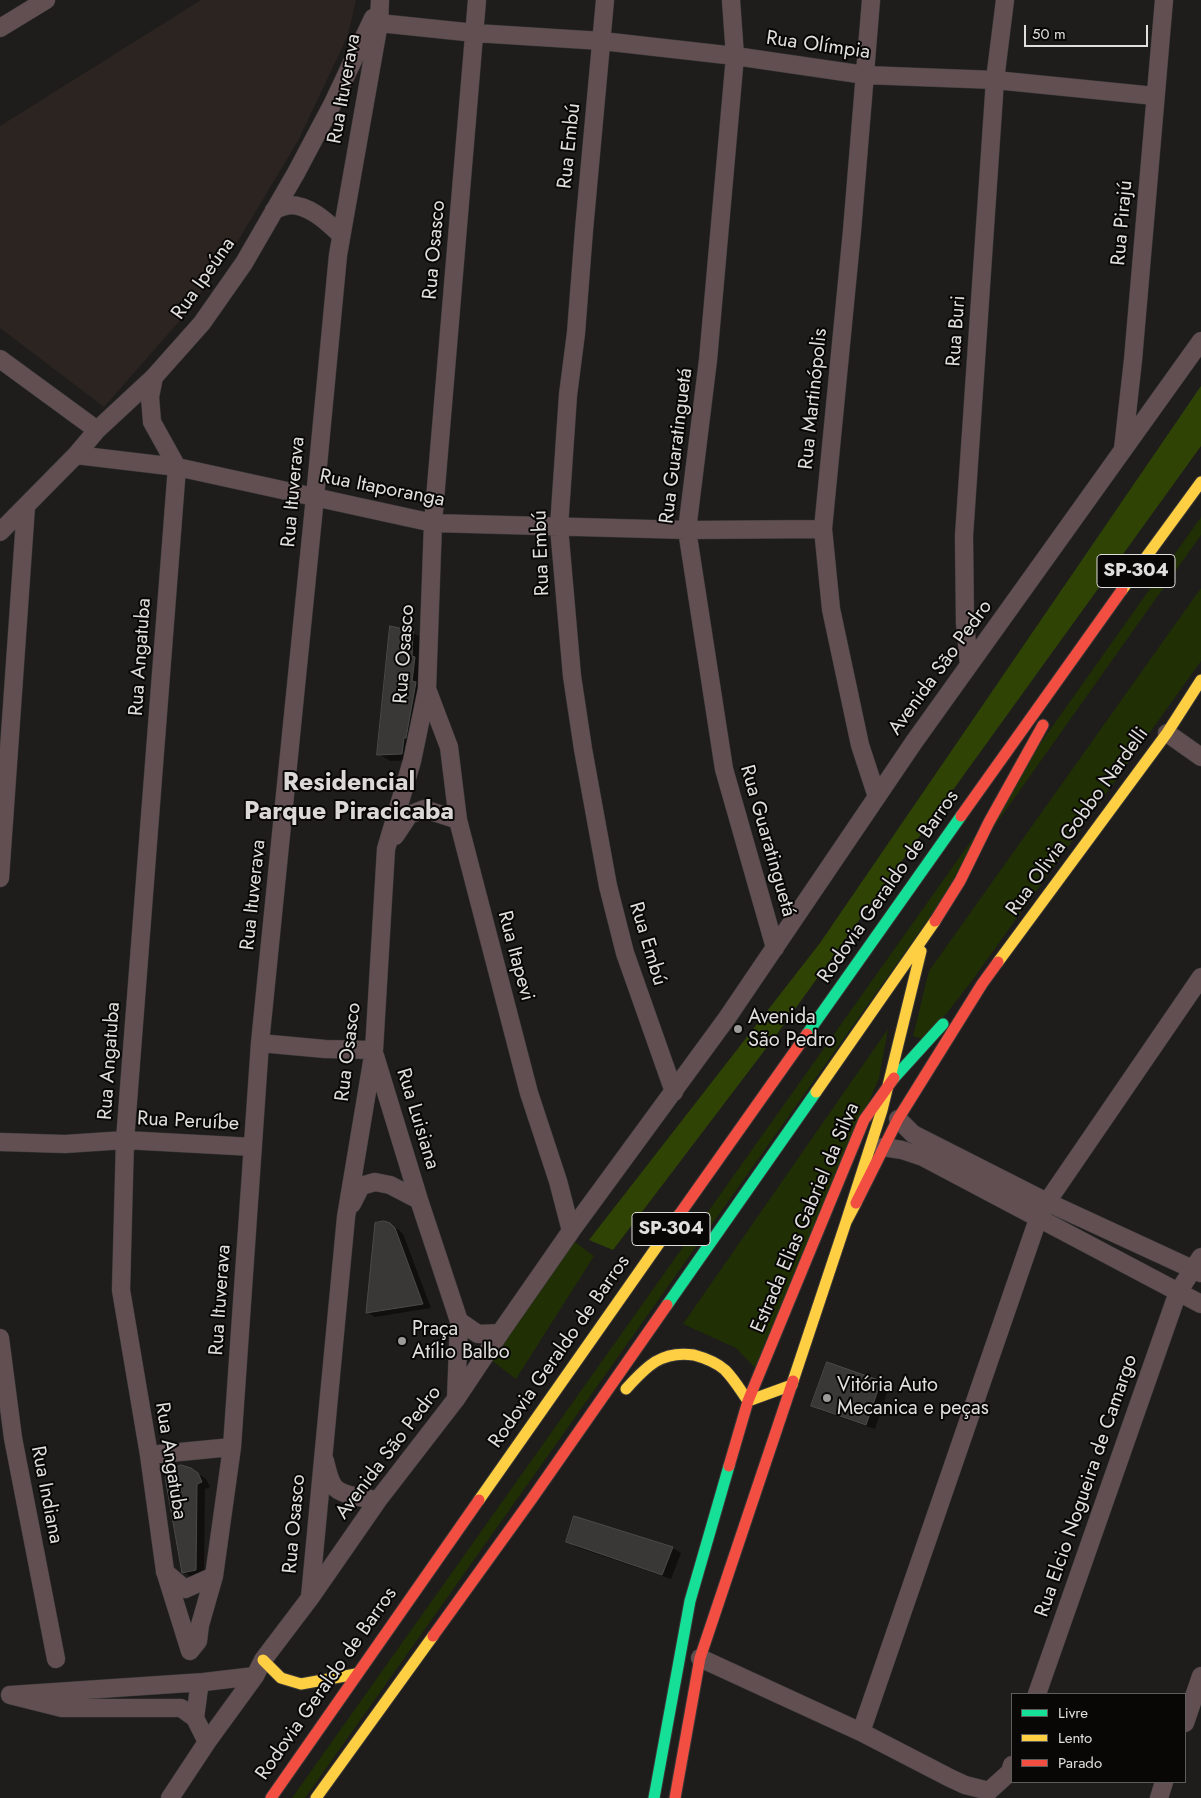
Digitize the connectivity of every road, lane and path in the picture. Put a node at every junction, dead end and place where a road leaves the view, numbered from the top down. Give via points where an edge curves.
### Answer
1 (46, 0) edge
2 (477, 0) edge
3 (605, 0) edge
4 (731, 0) edge
5 (871, 0) edge
6 (1006, 0) edge
7 (1164, 0) edge
8 (380, 2) edge
9 (379, 23) junction
10 (0, 28) edge
11 (476, 32) junction
12 (602, 41) junction
13 (735, 56) junction
14 (865, 75) junction
15 (995, 80) junction
16 (1155, 96) junction
17 (274, 210) junction
18 (341, 235) junction
19 (1201, 341) edge
20 (0, 359) edge
21 (154, 377) junction
22 (97, 430) junction
23 (1123, 450) junction
24 (76, 455) junction
25 (177, 467) junction
26 (1201, 482) edge
27 (315, 498) junction
28 (26, 506) junction
29 (433, 523) junction
30 (559, 527) junction
31 (823, 529) junction
32 (687, 530) junction
33 (0, 532) edge
34 (1071, 660) junction
35 (969, 665) junction
36 (1201, 680) edge
37 (427, 689) junction
38 (1167, 733) junction
39 (1201, 757) edge
40 (877, 797) junction
41 (458, 820) junction
42 (386, 849) junction
43 (0, 878) edge
44 (926, 934) junction
45 (775, 948) junction
46 (1201, 977) edge
47 (982, 984) junction
48 (260, 1043) junction
49 (374, 1050) junction
50 (890, 1082) junction
51 (674, 1092) junction
52 (898, 1119) junction
53 (125, 1140) junction
54 (0, 1142) edge
55 (253, 1147) junction
56 (883, 1147) junction
57 (419, 1200) junction
58 (1047, 1202) junction
59 (346, 1217) junction
60 (1038, 1219) junction
61 (846, 1222) junction
62 (571, 1231) junction
63 (1198, 1266) edge
64 (1178, 1292) junction
65 (1201, 1304) edge
66 (459, 1321) junction
67 (500, 1333) junction
68 (0, 1338) edge
69 (792, 1385) junction
70 (456, 1399) junction
71 (618, 1399) dead end
72 (748, 1400) junction
73 (232, 1447) junction
74 (323, 1454) junction
75 (149, 1455) junction
76 (568, 1468) dead end
77 (378, 1500) junction
78 (531, 1500) junction
79 (165, 1571) junction
80 (214, 1576) junction
81 (310, 1598) junction
82 (190, 1651) joint
83 (700, 1658) junction
84 (56, 1659) dead end
85 (263, 1660) junction
86 (356, 1674) junction
87 (255, 1676) junction
88 (1201, 1676) edge
89 (204, 1682) junction
90 (1037, 1693) edge
91 (195, 1718) junction
92 (1186, 1720) edge
93 (861, 1732) junction
94 (207, 1742) junction
95 (1011, 1768) edge
96 (1164, 1783) edge
97 (170, 1798) edge
98 (271, 1798) edge
99 (316, 1798) edge
100 (654, 1798) edge
101 (675, 1798) edge
102 (1159, 1798) edge

1 - 10 street
2 - 11 street, Rua Osasco
3 - 12 street, Rua Embú
4 - 13 street, Rua Guaratinguetá
5 - 14 street, Rua Martinópolis
6 - 15 street, Rua Buri
7 - 16 street, Rua Pirajú
8 - 9 street, Rua Ituverava
8 - 17 street, Rua Ipeúna via 332,105
9 - 11 street, Rua Olímpia
9 - 18 street, Rua Ituverava
11 - 12 street, Rua Olímpia
11 - 29 street, Rua Osasco
12 - 13 street, Rua Olímpia
12 - 30 street, Rua Embú via 568,395
13 - 14 street, Rua Olímpia
13 - 32 street, Rua Guaratinguetá via 708,360
14 - 15 street, Rua Olímpia
14 - 31 street, Rua Martinópolis
15 - 16 street, Rua Olímpia
15 - 35 street, Rua Buri via 964,536
16 - 23 street, Rua Pirajú
17 - 18 street via 289,205 301,207 325,220
17 - 21 street, Rua Ipeúna via 244,263 202,323
18 - 27 street, Rua Ituverava
19 - 23 street, Avenida São Pedro
20 - 22 street
21 - 22 street, Rua Ipeúna
21 - 25 street via 150,398 152,422
22 - 24 street, Rua Ipeúna
23 - 35 street, Avenida São Pedro
24 - 25 street, Rua Itaporanga
24 - 28 street, Rua Ipeúna
25 - 27 street, Rua Itaporanga
25 - 53 street, Rua Angatuba
26 - 34 main road, Rodovia Geraldo de Barros / SP-304
27 - 29 street, Rua Itaporanga
27 - 48 street, Rua Ituverava
28 - 33 street, Rua Ipeúna
28 - 43 street
29 - 30 street, Rua Itaporanga
29 - 37 street, Rua Osasco
30 - 32 street, Rua Itaporanga
30 - 51 street, Rua Embú via 572,676 608,886 625,953
31 - 32 street, Rua Itaporanga
31 - 40 street, Rua Martinópolis via 831,609 860,745
32 - 45 street, Rua Guaratinguetá via 724,769
34 - 44 main road, Rodovia Geraldo de Barros / SP-304 via 1051,710 960,881
34 - 86 main road, Rodovia Geraldo de Barros / SP-304
35 - 40 street, Avenida São Pedro
36 - 38 main road, Rua Olivia Gobbo Nardelli
37 - 41 street, Rua Itapevi via 449,747
37 - 42 street, Rua Osasco via 412,761
38 - 39 street
38 - 47 main road, Rua Olivia Gobbo Nardelli
40 - 45 street, Avenida São Pedro
41 - 42 street via 424,809 409,815
41 - 62 street, Rua Itapevi via 529,1093
42 - 49 street, Rua Osasco
44 - 50 main road
44 - 78 main road, Rodovia Geraldo de Barros / SP-304
45 - 51 street, Avenida São Pedro
46 - 58 street
47 - 50 main road, Estrada Elias Gabriel da Silva
47 - 52 main road, Estrada Elias Gabriel da Silva
48 - 49 street via 325,1050
48 - 55 street, Rua Ituverava
49 - 57 street, Rua Luisiana
49 - 59 street, Rua Osasco
50 - 61 main road
50 - 72 main road, Estrada Elias Gabriel da Silva via 864,1120
51 - 62 street, Avenida São Pedro
52 - 56 main road, Estrada Elias Gabriel da Silva
52 - 58 street via 914,1134
53 - 54 street, Rua Peruíbe via 65,1144
53 - 55 street, Rua Peruíbe
53 - 75 street, Rua Angatuba via 121,1290
55 - 73 street, Rua Ituverava
56 - 60 street via 923,1157
56 - 61 main road, Estrada Elias Gabriel da Silva
57 - 59 street, Rua Luisiana via 375,1182 361,1186
57 - 66 street, Rua Luisiana
58 - 60 street
58 - 63 street
59 - 74 street, Rua Osasco
60 - 64 street
60 - 93 street
61 - 69 main road, Estrada Elias Gabriel da Silva
62 - 67 street, Avenida São Pedro
63 - 64 street, Rua Elcio Nogueira de Camargo
64 - 65 street
64 - 90 street, Rua Elcio Nogueira de Camargo
66 - 67 street via 478,1334
66 - 70 street, Rua Luisiana
67 - 70 street, Avenida São Pedro
68 - 84 street, Rua Indiana via 13,1438
69 - 72 main road
69 - 83 main road, Estrada Elias Gabriel da Silva
70 - 77 street, Avenida São Pedro
71 - 72 main road via 652,1362 666,1355 685,1353 705,1358 721,1367
72 - 100 main road, Estrada Elias Gabriel da Silva via 690,1601
73 - 75 street
73 - 80 street, Rua Ituverava
74 - 77 street, Rua Osasco via 333,1486 356,1496
74 - 81 street, Rua Osasco
75 - 79 street, Rua Angatuba
76 - 78 main road
77 - 81 street, Avenida São Pedro
78 - 99 main road, Rodovia Geraldo de Barros / SP-304
79 - 80 street via 186,1588
79 - 82 street, Rua Angatuba
80 - 82 street, Rua Ituverava via 198,1641
81 - 85 street, Avenida São Pedro
83 - 93 street
83 - 101 main road, Estrada Elias Gabriel da Silva
85 - 86 main road via 281,1678 301,1684
85 - 87 street, Avenida São Pedro
86 - 98 main road, Rodovia Geraldo de Barros / SP-304
87 - 89 street
87 - 94 street, Avenida São Pedro
88 - 92 street
89 - 91 street via 199,1688
89 - 91 street via 10,1696 62,1708 181,1708
91 - 94 street
93 - 95 street via 957,1782 989,1791
94 - 97 street, Avenida São Pedro
96 - 102 street

